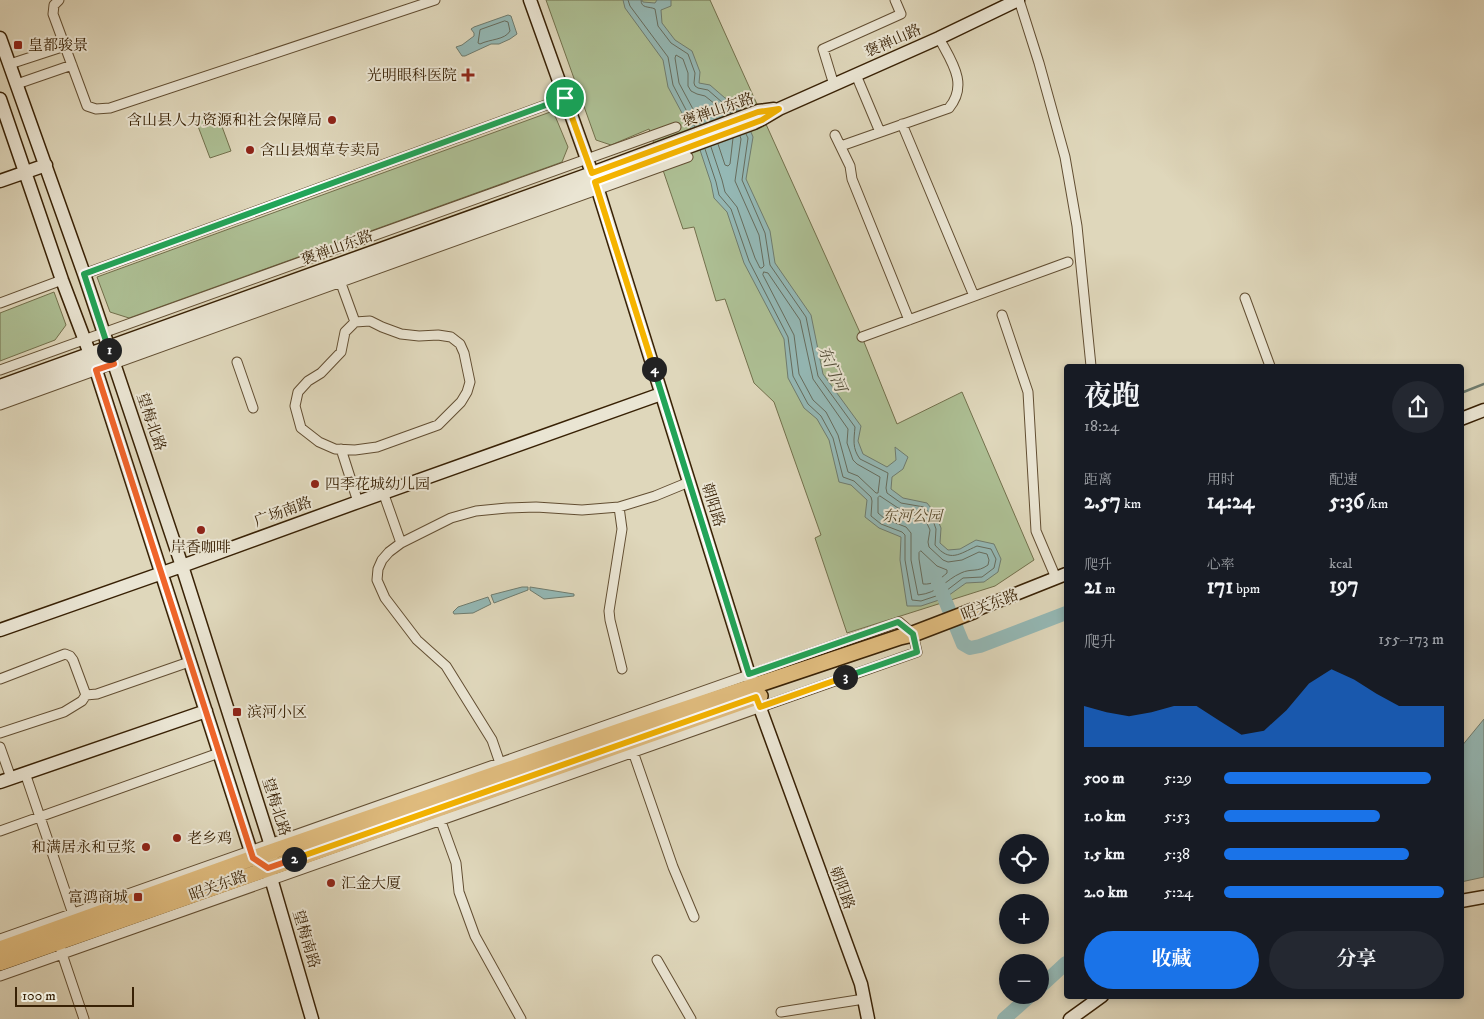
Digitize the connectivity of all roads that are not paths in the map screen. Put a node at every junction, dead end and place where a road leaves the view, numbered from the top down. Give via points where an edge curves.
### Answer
1 (59, 0) edge
2 (435, 0) edge
3 (530, 0) edge
4 (895, 0) edge
5 (1018, 0) edge
6 (0, 38) edge
7 (939, 38) junction
8 (65, 46) junction
9 (10, 64) junction
10 (72, 65) junction
11 (856, 75) junction
12 (17, 84) junction
13 (834, 85) junction
14 (565, 98) junction
15 (0, 99) edge
16 (779, 109) joint
17 (902, 124) junction
18 (676, 126) dead end
19 (880, 132) junction
20 (835, 135) dead end
21 (841, 146) junction
22 (688, 157) dead end
23 (587, 158) junction
24 (46, 165) junction
25 (26, 172) junction
26 (0, 181) edge
27 (595, 182) junction
28 (1068, 262) dead end
29 (84, 274) junction
30 (338, 274) junction
31 (62, 280) junction
32 (974, 296) junction
33 (1245, 298) dead end
34 (0, 304) edge
35 (1002, 315) dead end
36 (909, 320) junction
37 (356, 322) junction
38 (104, 333) junction
39 (862, 337) dead end
40 (85, 340) junction
41 (111, 356) junction
42 (93, 362) junction
43 (237, 362) dead end
44 (1091, 364) edge
45 (1269, 364) edge
46 (0, 370) edge
47 (0, 386) edge
48 (662, 394) junction
49 (0, 397) edge
50 (0, 405) edge
51 (253, 408) dead end
52 (1484, 410) edge
53 (1464, 418) edge
54 (341, 449) junction
55 (689, 482) junction
56 (384, 492) junction
57 (358, 502) junction
58 (619, 507) junction
59 (401, 543) junction
60 (182, 566) junction
61 (162, 574) junction
62 (1061, 576) edge
63 (973, 611) joint
64 (0, 630) edge
65 (913, 634) junction
66 (189, 662) junction
67 (622, 669) dead end
68 (0, 679) edge
69 (755, 691) junction
70 (86, 695) junction
71 (206, 712) junction
72 (0, 733) edge
73 (629, 741) junction
74 (0, 747) edge
75 (219, 753) junction
76 (502, 767) junction
77 (25, 773) junction
78 (5, 780) edge
79 (436, 808) junction
80 (40, 817) junction
81 (0, 831) edge
82 (271, 848) junction
83 (251, 854) junction
84 (270, 874) junction
85 (1484, 897) edge
86 (161, 899) junction
87 (1464, 900) edge
88 (74, 917) junction
89 (694, 917) dead end
90 (56, 937) junction
91 (0, 939) edge
92 (0, 949) edge
93 (657, 960) dead end
94 (0, 963) edge
95 (0, 976) edge
96 (864, 999) junction
97 (1098, 999) edge
98 (781, 1012) dead end
99 (84, 1019) edge
100 (312, 1019) edge
101 (521, 1019) edge
102 (691, 1019) edge
103 (868, 1019) edge
104 (1070, 1019) edge

1 - 8 street via 54,5 53,14
2 - 10 street via 110,108 88,106
3 - 14 main road, 朝阳路
4 - 13 street via 902,14 823,49
5 - 7 main road, 褒禅山路
5 - 44 street via 1065,157 1077,226
6 - 9 main road, 望梅北路
7 - 11 main road, 褒禅山路
7 - 17 street via 957,74 955,101 948,108
8 - 9 street
8 - 10 street
9 - 12 main road, 望梅北路
10 - 12 street
11 - 13 main road, 褒禅山路
11 - 19 street
12 - 24 main road, 望梅北路
13 - 16 main road, 褒禅山路
14 - 23 main road, 朝阳路
14 - 29 street
15 - 25 main road
16 - 27 main road, 褒禅山东路 via 762,120 753,119 695,140
17 - 19 street
17 - 32 street
18 - 23 street
19 - 21 street
20 - 21 street
21 - 36 street
22 - 27 street
23 - 27 main road, 朝阳路
23 - 38 street
24 - 25 main road
24 - 29 main road, 望梅北路
25 - 26 main road
25 - 31 main road
27 - 30 main road, 褒禅山东路
27 - 30 street
27 - 48 main road, 朝阳路
28 - 32 street
29 - 38 main road, 望梅北路
30 - 37 street
30 - 41 main road, 褒禅山东路
31 - 34 street
31 - 40 main road
32 - 36 street
33 - 45 street
35 - 62 street via 1028,392 1036,531
36 - 39 street
37 - 54 street via 345,332 340,352 321,374 298,392 296,406 301,428 319,442
37 - 54 street via 370,321 401,334 451,337 460,344 464,353 470,382 461,402 438,424 377,447
38 - 40 street
38 - 41 main road, 望梅北路
40 - 42 main road
40 - 46 street
41 - 42 main road, 褒禅山东路
41 - 60 main road, 望梅北路
42 - 47 main road, 褒禅山东路
42 - 49 main road, 褒禅山东路
42 - 50 street
42 - 61 main road
43 - 51 street
48 - 55 main road, 朝阳路
48 - 56 main road, 广场南路
52 - 53 main road
54 - 57 street
55 - 58 street
55 - 69 main road, 朝阳路
56 - 57 main road, 广场南路
56 - 59 street
57 - 60 main road, 广场南路
58 - 59 street via 476,511 450,518
58 - 67 street via 622,529 609,611
59 - 76 street via 389,552 378,569 378,580 385,598 417,640 446,666 492,740
60 - 61 main road, 广场南路
60 - 82 main road, 望梅北路
61 - 64 main road, 广场南路
61 - 66 main road
62 - 63 main road, 昭关东路
63 - 65 main road, 昭关东路
65 - 69 main road, 昭关东路
65 - 69 street via 917,652
66 - 70 street
66 - 71 main road
68 - 70 street via 66,654 73,660
69 - 73 main road, 昭关东路
69 - 73 street
69 - 76 street
69 - 96 main road, 朝阳路
70 - 72 street via 64,712
71 - 75 main road
71 - 77 main road
73 - 76 main road, 昭关东路
73 - 79 main road, 昭关东路
73 - 89 street via 673,868
74 - 78 street
75 - 80 street
75 - 83 main road
76 - 79 main road, 昭关东路
76 - 82 street
77 - 78 main road
77 - 80 street
79 - 82 main road, 昭关东路
79 - 84 main road, 昭关东路
79 - 101 street via 456,863 458,892 475,936
80 - 81 street
80 - 88 street
82 - 83 main road, 昭关东路
82 - 84 main road, 望梅北路
83 - 84 main road
83 - 86 main road, 昭关东路
84 - 86 main road, 昭关东路
84 - 100 main road, 望梅南路
85 - 87 main road
86 - 88 main road, 昭关东路
86 - 90 main road, 昭关东路
88 - 90 main road, 昭关东路
90 - 91 street
90 - 92 main road, 昭关东路
90 - 94 main road, 昭关东路
90 - 95 street
90 - 99 street
93 - 102 street
96 - 98 street
96 - 103 main road, 朝阳路
97 - 104 main road

